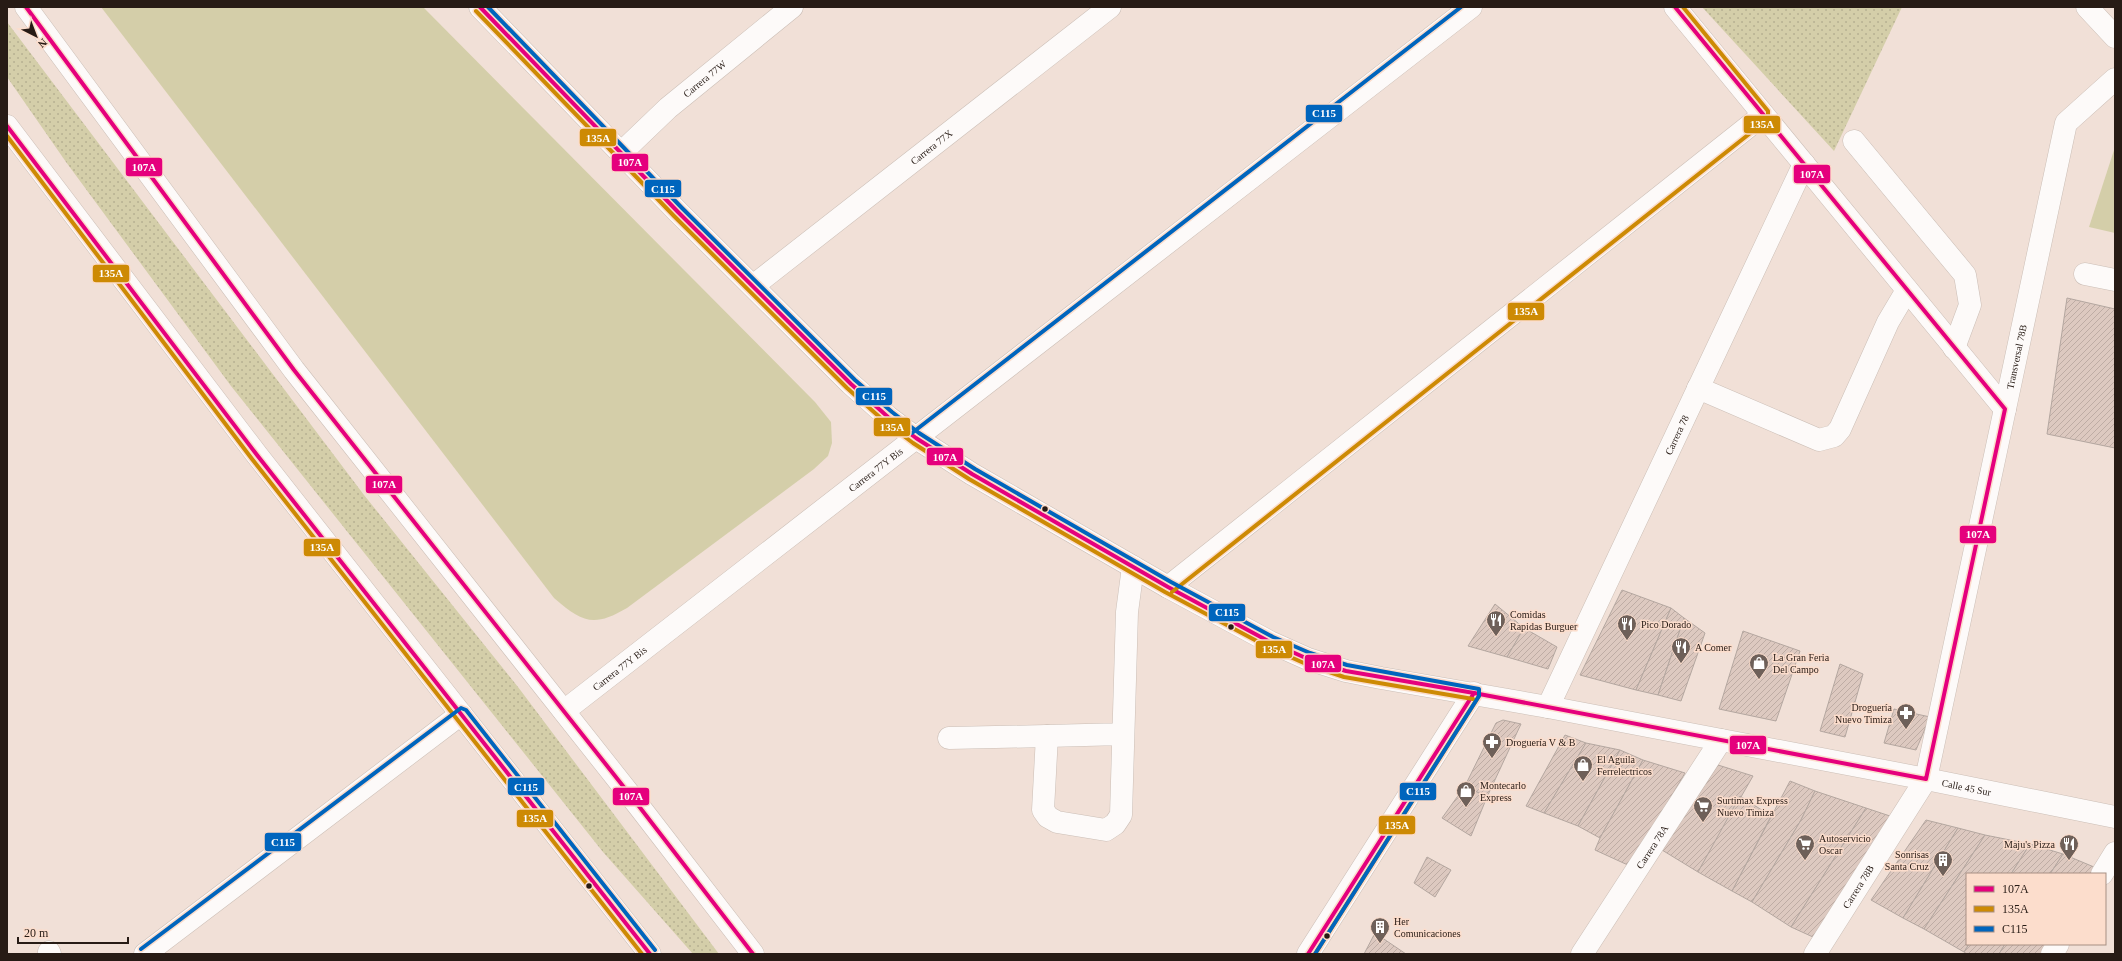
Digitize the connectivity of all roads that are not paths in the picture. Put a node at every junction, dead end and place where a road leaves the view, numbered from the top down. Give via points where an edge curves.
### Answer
1 (26, 7) edge
2 (480, 7) edge
3 (792, 7) edge
4 (1110, 7) edge
5 (1470, 7) edge
6 (1676, 7) edge
7 (2087, 7) edge
8 (2115, 37) edge
9 (2115, 78) edge
10 (1764, 115) junction
11 (7, 126) edge
12 (1854, 141) dead end
13 (621, 154) junction
14 (1804, 164) junction
15 (2085, 274) dead end
16 (2115, 280) edge
17 (753, 286) junction
18 (1907, 290) junction
19 (1954, 348) junction
20 (1698, 388) junction
21 (2005, 409) junction
22 (916, 438) junction
23 (1133, 567) junction
24 (1168, 587) junction
25 (1474, 693) junction
26 (1548, 707) junction
27 (564, 711) junction
28 (460, 714) junction
29 (1124, 734) junction
30 (1046, 736) junction
31 (949, 738) dead end
32 (1721, 740) junction
33 (1926, 779) junction
34 (2115, 818) edge
35 (2115, 853) edge
36 (2103, 873) edge
37 (2057, 945) edge
38 (145, 954) edge
39 (650, 954) edge
40 (753, 954) edge
41 (1308, 954) edge
42 (1582, 954) edge
43 (1815, 954) edge
44 (2052, 954) edge

1 - 27 street via 294,370
2 - 13 street, Calle 45 Sur
3 - 13 street, Carrera 77W via 668,108
4 - 17 street, Carrera 77X
5 - 22 street, Carrera 77Y Bis
6 - 10 street
7 - 8 street
9 - 21 street, Transversal 78B via 2066,123
10 - 14 street
10 - 24 street
11 - 28 street via 257,455
12 - 19 street via 1965,275 1970,305
13 - 17 street, Calle 45 Sur
14 - 18 street
14 - 20 street, Carrera 78
15 - 16 street
17 - 22 street, Calle 45 Sur via 851,384
18 - 19 street
18 - 20 street via 1888,322 1840,429 1834,436 1819,440
19 - 21 street
20 - 26 street, Carrera 78
21 - 33 street, Transversal 78B
22 - 23 street, Calle 45 Sur via 972,474
22 - 27 street, Carrera 77Y Bis
23 - 24 street, Calle 45 Sur
23 - 29 street via 1128,612
24 - 25 street, Calle 45 Sur via 1270,642 1308,659 1374,677
25 - 26 street, Calle 45 Sur
25 - 41 street
26 - 32 street, Calle 45 Sur
27 - 40 street
28 - 38 street
28 - 39 street
29 - 30 street
29 - 30 street via 1121,815 1115,824 1106,830 1057,822 1042,810
30 - 31 street
32 - 33 street, Calle 45 Sur
32 - 42 street, Carrera 78A
33 - 34 street, Calle 45 Sur
33 - 43 street, Carrera 78B
35 - 36 street
37 - 44 street

